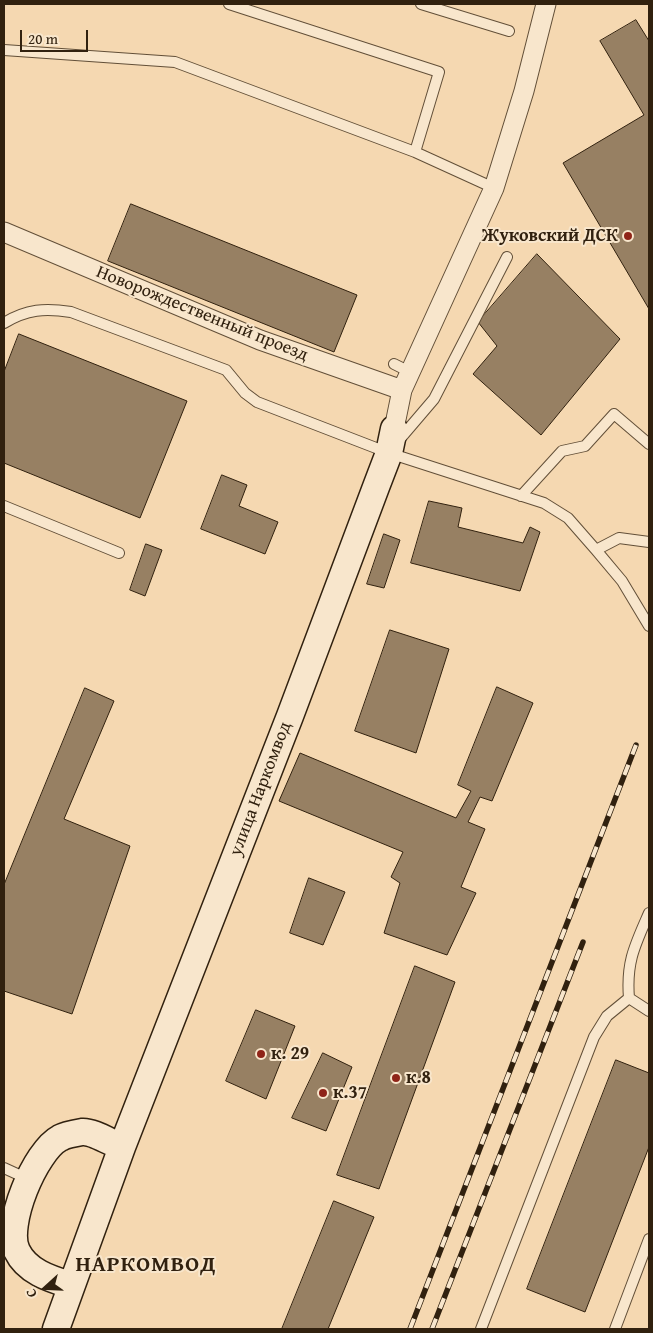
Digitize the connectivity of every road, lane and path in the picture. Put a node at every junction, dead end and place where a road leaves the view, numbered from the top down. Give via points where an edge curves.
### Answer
1 (229, 4) edge
2 (421, 4) edge
3 (546, 4) edge
4 (509, 32) dead end
5 (4, 50) edge
6 (415, 152) junction
7 (494, 188) junction
8 (4, 232) edge
9 (507, 257) dead end
10 (4, 323) edge
11 (402, 390) junction
12 (391, 441) junction
13 (649, 444) edge
14 (521, 496) junction
15 (4, 506) edge
16 (649, 542) edge
17 (596, 550) junction
18 (119, 553) dead end
19 (649, 626) edge
20 (649, 912) edge
21 (630, 998) junction
22 (649, 1012) edge
23 (122, 1147) junction
24 (4, 1168) edge
25 (29, 1179) junction
26 (649, 1239) edge
27 (70, 1285) junction
28 (56, 1329) edge
29 (481, 1329) edge
30 (615, 1329) edge

1 - 6 lane via 439,72
2 - 4 lane
3 - 7 street
5 - 6 lane via 175,62
6 - 7 lane
7 - 11 street via 402,368
8 - 11 street, Новорождественный проезд via 260,340
9 - 12 lane via 434,399
10 - 12 lane via 20,313 44,308 71,312 226,370 257,402
11 - 12 street
12 - 14 lane
12 - 23 street, улица Наркомвод via 290,716
13 - 14 lane via 614,414 585,446 562,451
14 - 17 lane via 544,503 568,518
15 - 18 lane
16 - 17 lane via 619,538
17 - 19 lane via 622,581
20 - 21 lane via 632,952 627,975
21 - 22 lane
21 - 29 lane via 607,1016 594,1037
23 - 25 street via 84,1132 60,1138 44,1154
23 - 27 street, улица Наркомвод
24 - 25 lane
25 - 27 street via 14,1227 16,1251 33,1270
26 - 30 lane
27 - 28 street, улица Наркомвод

